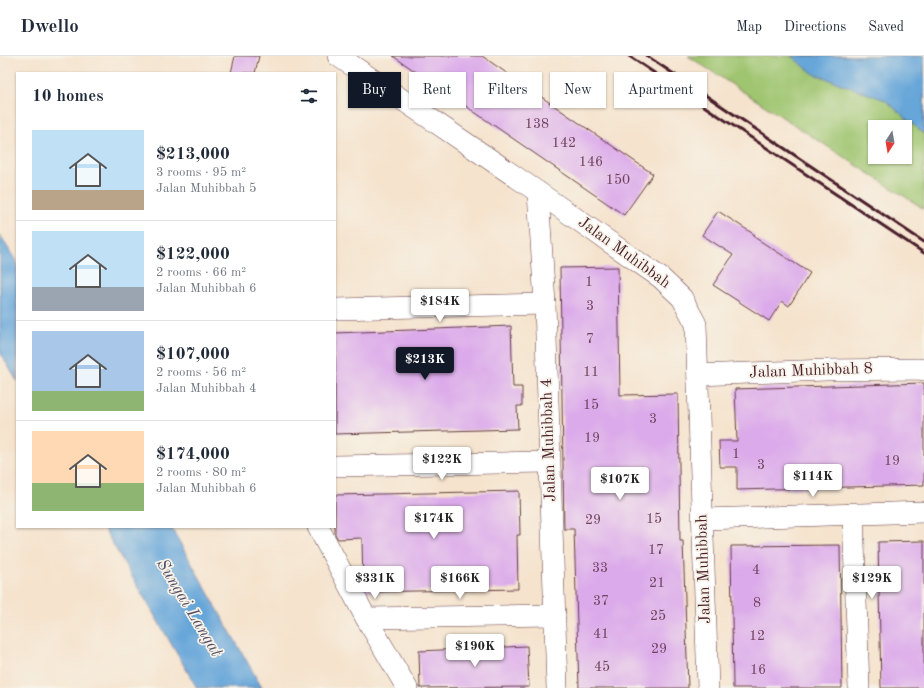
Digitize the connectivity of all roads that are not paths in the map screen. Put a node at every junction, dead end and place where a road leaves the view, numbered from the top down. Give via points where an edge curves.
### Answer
1 (338, 56) edge
2 (538, 192) junction
3 (545, 304) junction
4 (336, 309) edge
5 (924, 370) edge
6 (698, 375) junction
7 (549, 462) junction
8 (336, 466) edge
9 (924, 512) edge
10 (853, 514) junction
11 (703, 519) junction
12 (319, 528) edge
13 (555, 615) junction
14 (366, 618) junction
15 (407, 688) edge
16 (557, 688) edge
17 (708, 688) edge
18 (859, 688) edge

1 - 2 street, Jalan Muhibbah
2 - 3 street, Jalan Muhibbah 4
2 - 6 street, Jalan Muhibbah via 661,278 682,298 696,324
3 - 4 street
3 - 7 street, Jalan Muhibbah 4
5 - 6 street, Jalan Muhibbah 8 via 826,370
6 - 11 street, Jalan Muhibbah
7 - 8 street
7 - 13 street, Jalan Muhibbah 4
9 - 10 street
10 - 11 street
10 - 18 street
11 - 17 street, Jalan Muhibbah
12 - 14 street
13 - 14 street
13 - 16 street, Jalan Muhibbah 4
14 - 15 street

